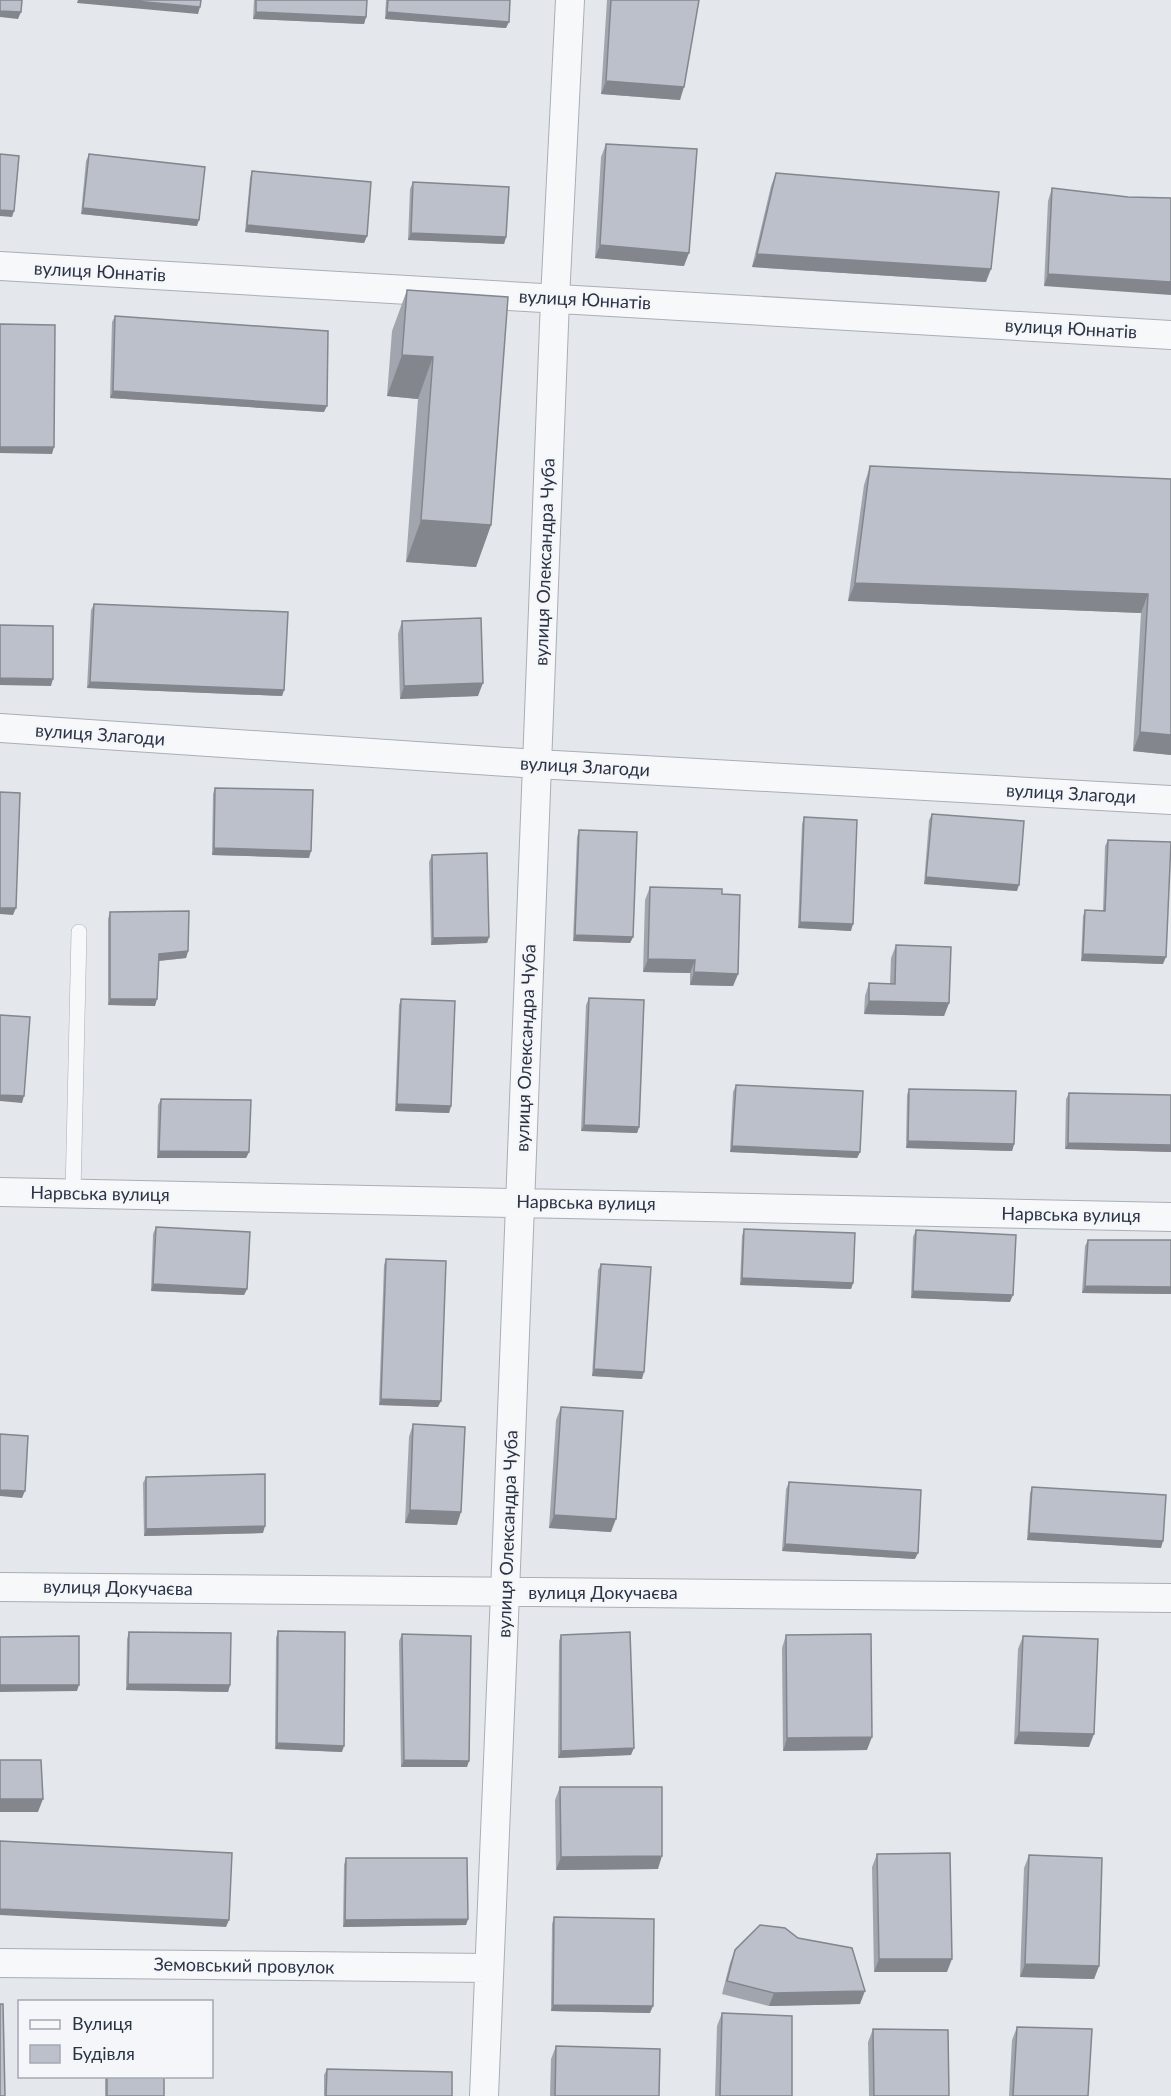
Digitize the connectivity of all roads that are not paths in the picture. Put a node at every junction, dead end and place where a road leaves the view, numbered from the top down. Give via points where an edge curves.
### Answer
1 (570, 0) edge
2 (0, 266) edge
3 (555, 299) junction
4 (1171, 335) edge
5 (0, 728) edge
6 (537, 764) junction
7 (1171, 800) edge
8 (79, 932) dead end
9 (0, 1192) edge
10 (73, 1193) junction
11 (520, 1202) junction
12 (1171, 1217) edge
13 (0, 1587) edge
14 (506, 1593) junction
15 (1171, 1598) edge
16 (0, 1963) edge
17 (488, 1968) junction
18 (484, 2096) edge

1 - 3 street, вулиця Олександра Чуба
2 - 3 street, вулиця Юннатів
3 - 4 street, вулиця Юннатів
3 - 6 street, вулиця Олександра Чуба
5 - 6 street, вулиця Злагоди
6 - 7 street, вулиця Злагоди
6 - 11 street, вулиця Олександра Чуба
8 - 10 lane
9 - 10 street, Нарвська вулиця
10 - 11 street, Нарвська вулиця
11 - 12 street, Нарвська вулиця
11 - 14 street, вулиця Олександра Чуба
13 - 14 street, вулиця Докучаєва
14 - 15 street, вулиця Докучаєва
14 - 17 street, вулиця Олександра Чуба
16 - 17 street, Земовський провулок
17 - 18 street, вулиця Олександра Чуба

